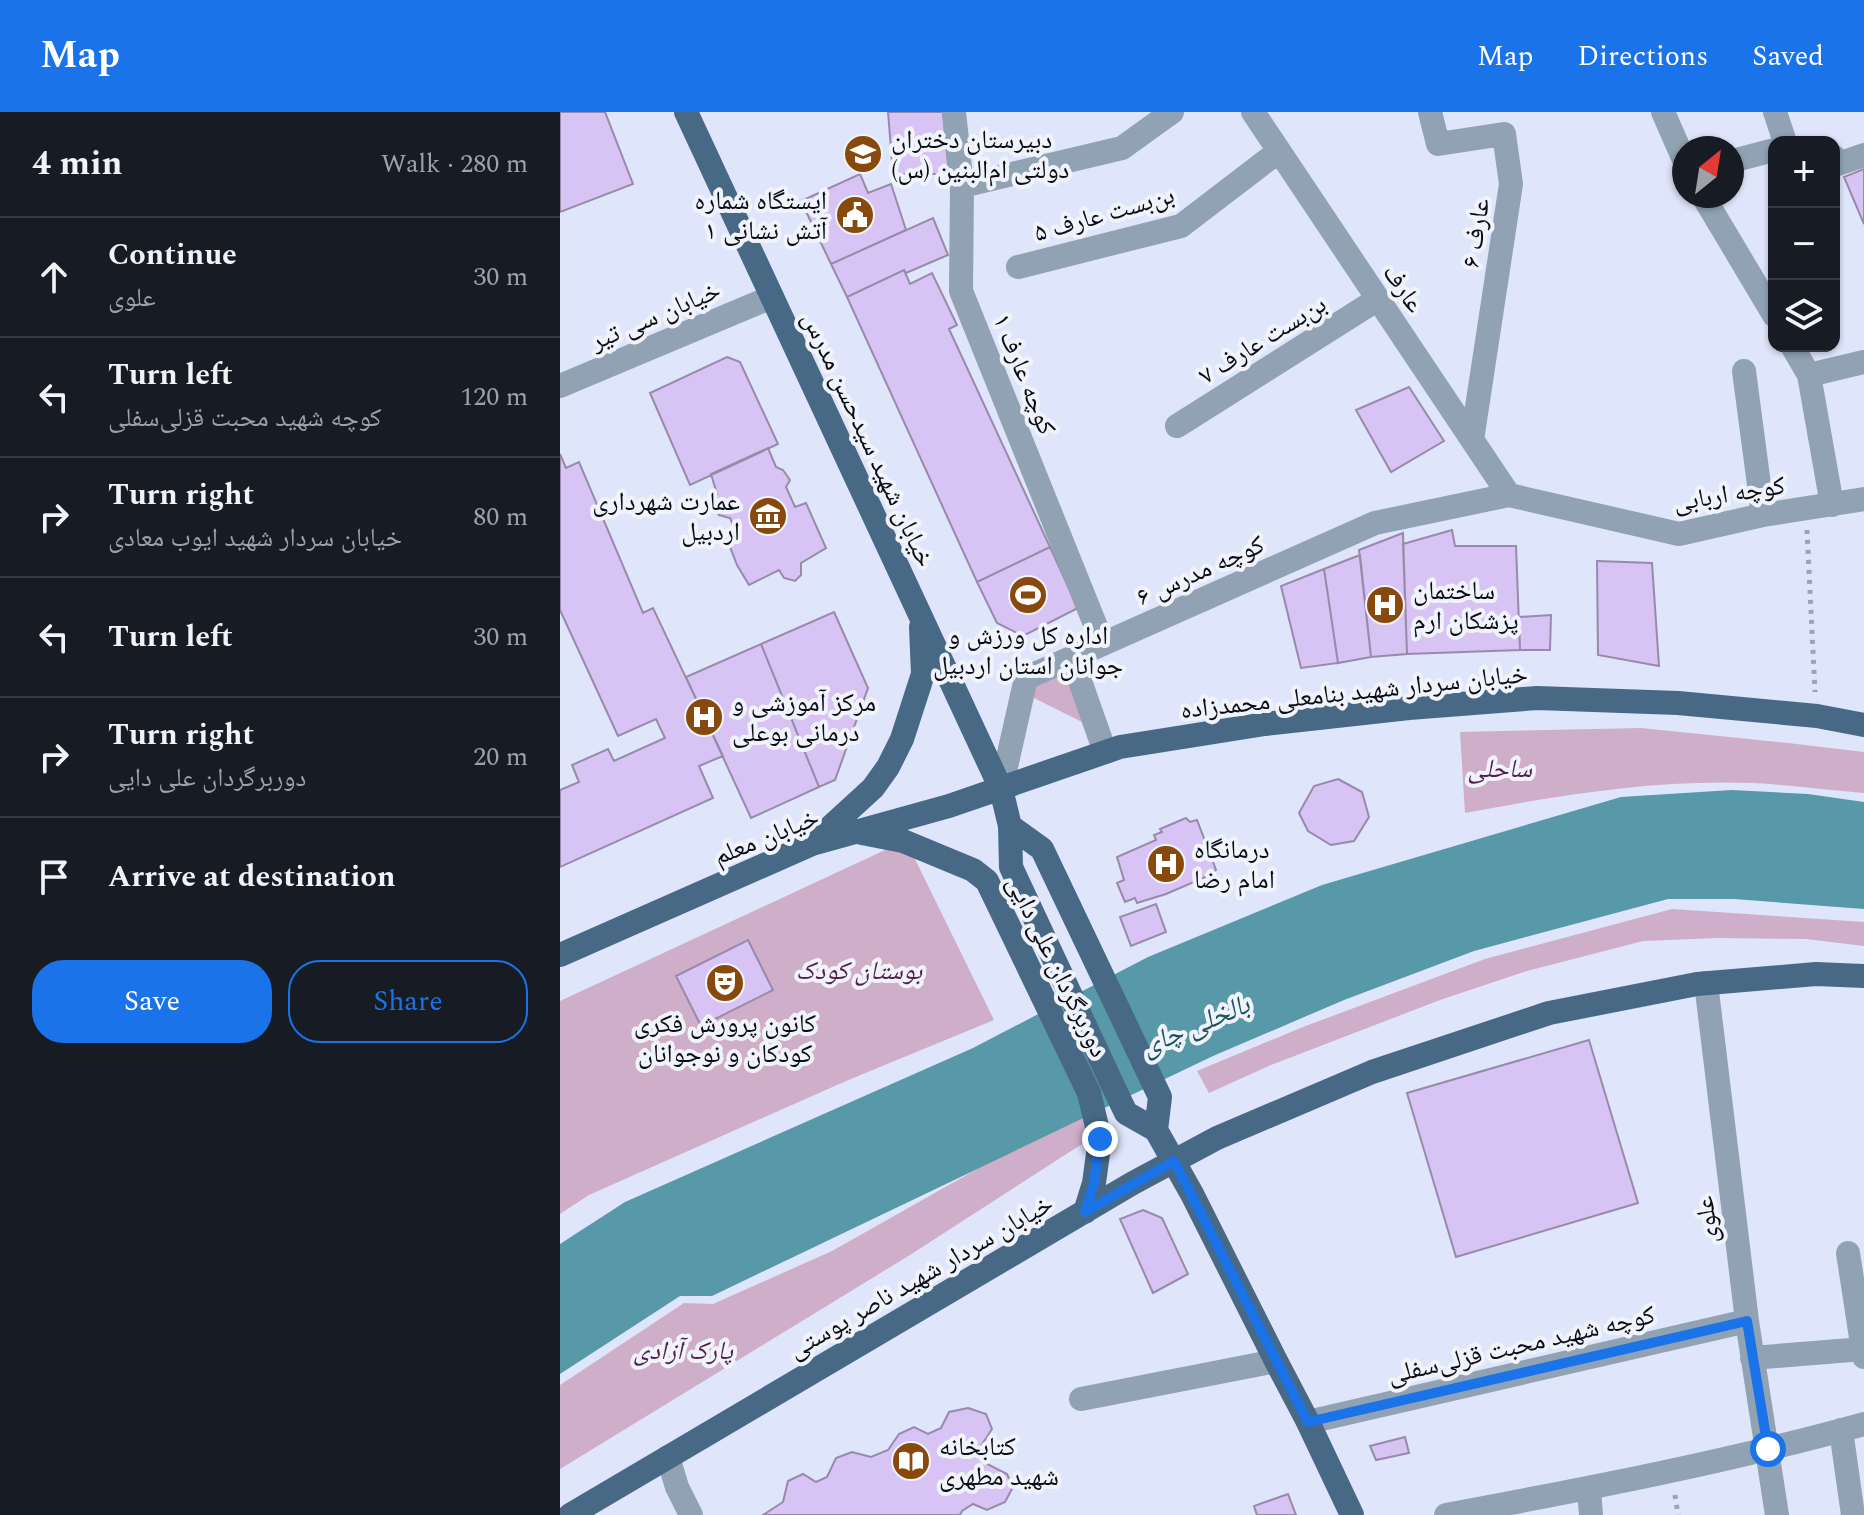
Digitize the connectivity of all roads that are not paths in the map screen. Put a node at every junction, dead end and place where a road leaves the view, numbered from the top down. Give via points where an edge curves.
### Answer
1 (686, 112) edge
2 (954, 112) edge
3 (1172, 112) edge
4 (1253, 112) edge
5 (1430, 112) edge
6 (1663, 112) edge
7 (1775, 112) edge
8 (1674, 136) edge
9 (1783, 136) edge
10 (1279, 151) junction
11 (1768, 152) edge
12 (1864, 155) edge
13 (1744, 158) edge
14 (1840, 163) edge
15 (962, 186) junction
16 (1710, 208) edge
17 (1018, 267) dead end
18 (772, 297) junction
19 (1378, 299) junction
20 (1768, 305) edge
21 (1796, 352) edge
22 (1864, 362) edge
23 (1744, 371) dead end
24 (1809, 375) junction
25 (560, 386) edge
26 (1177, 426) dead end
27 (1472, 440) junction
28 (1509, 495) junction
29 (1864, 499) edge
30 (1832, 505) junction
31 (1763, 515) junction
32 (921, 617) junction
33 (1103, 644) junction
34 (1072, 658) junction
35 (1864, 725) edge
36 (1105, 752) junction
37 (1001, 789) junction
38 (1010, 826) junction
39 (856, 832) junction
40 (812, 844) junction
41 (560, 955) edge
42 (1864, 976) edge
43 (1706, 983) junction
44 (1156, 1130) junction
45 (1174, 1161) junction
46 (1085, 1212) junction
47 (1848, 1253) dead end
48 (1747, 1321) junction
49 (1863, 1352) edge
50 (1752, 1358) junction
51 (1276, 1361) junction
52 (1081, 1399) dead end
53 (1308, 1422) junction
54 (1852, 1427) edge
55 (1768, 1449) junction
56 (668, 1457) junction
57 (1589, 1489) junction
58 (570, 1515) edge
59 (691, 1515) edge
60 (1352, 1515) edge
61 (1446, 1515) edge
62 (1591, 1515) edge
63 (1777, 1515) edge
64 (1853, 1515) edge

1 - 18 main road, خیابان شهید سیدحسن مدرس
2 - 15 street, کوچه عارف ۱
3 - 15 street via 1122,148
4 - 10 street, عارف
5 - 27 street, عارف ۶ via 1438,144 1504,134 1511,184
6 - 8 street
7 - 9 street
10 - 17 street, بن‌بست عارف ۵ via 1181,226
10 - 19 street, عارف
11 - 13 street
12 - 14 street
15 - 33 street, کوچه عارف ۱ via 961,291
16 - 20 street
18 - 25 street, خیابان سی تیر
18 - 32 main road, خیابان شهید سیدحسن مدرس
19 - 26 street, بن‌بست عارف ۷
19 - 27 street, عارف
21 - 24 street
22 - 24 street
23 - 31 street
24 - 30 street
27 - 28 street, عارف
28 - 31 street, کوچه اربابی via 1679,534
28 - 33 street, کوچه مدرس ۶ via 1375,523
29 - 30 street, کوچه اربابی
30 - 31 street, کوچه اربابی
32 - 37 main road, خیابان شهید سیدحسن مدرس
32 - 40 main road via 923,674 902,739 873,788
33 - 34 street, کوچه مدرس ۶
34 - 36 street
34 - 37 street, کوچه مدرس ۶ via 1026,678
35 - 36 main road, خیابان سردار شهید بنامعلی محمدزاده via 1678,703 1537,698 1265,724
36 - 37 main road, خیابان سردار شهید بنامعلی محمدزاده
37 - 38 main road, خیابان شهید سیدحسن مدرس
37 - 39 main road, خیابان معلم
38 - 44 main road, خیابان شهید سیدحسن مدرس via 1011,867 1126,1113
38 - 44 main road via 1042,849 1158,1092
39 - 40 main road, خیابان معلم
39 - 46 main road, دوربرگردان علی دایی via 903,841 987,881 1089,1093 1100,1139
40 - 41 main road, خیابان معلم
42 - 43 main road, خیابان سردار شهید ناصر پوستی via 1816,974
43 - 45 main road, خیابان سردار شهید ناصر پوستی via 1549,1013 1416,1057 1231,1132
43 - 48 street, علوی
44 - 45 main road
45 - 46 main road, خیابان سردار شهید ناصر پوستی
45 - 51 main road
46 - 56 main road, خیابان سردار شهید ناصر پوستی
47 - 49 street
48 - 50 street, علوی
48 - 53 street, کوچه شهید محبت قزلی‌سفلی
49 - 50 street
50 - 55 street, علوی
51 - 52 street
51 - 53 main road
53 - 60 main road
54 - 55 street
54 - 64 street
55 - 57 street
55 - 63 street, علوی
56 - 58 main road, خیابان سردار شهید ناصر پوستی
56 - 59 street
57 - 61 street
57 - 62 street

